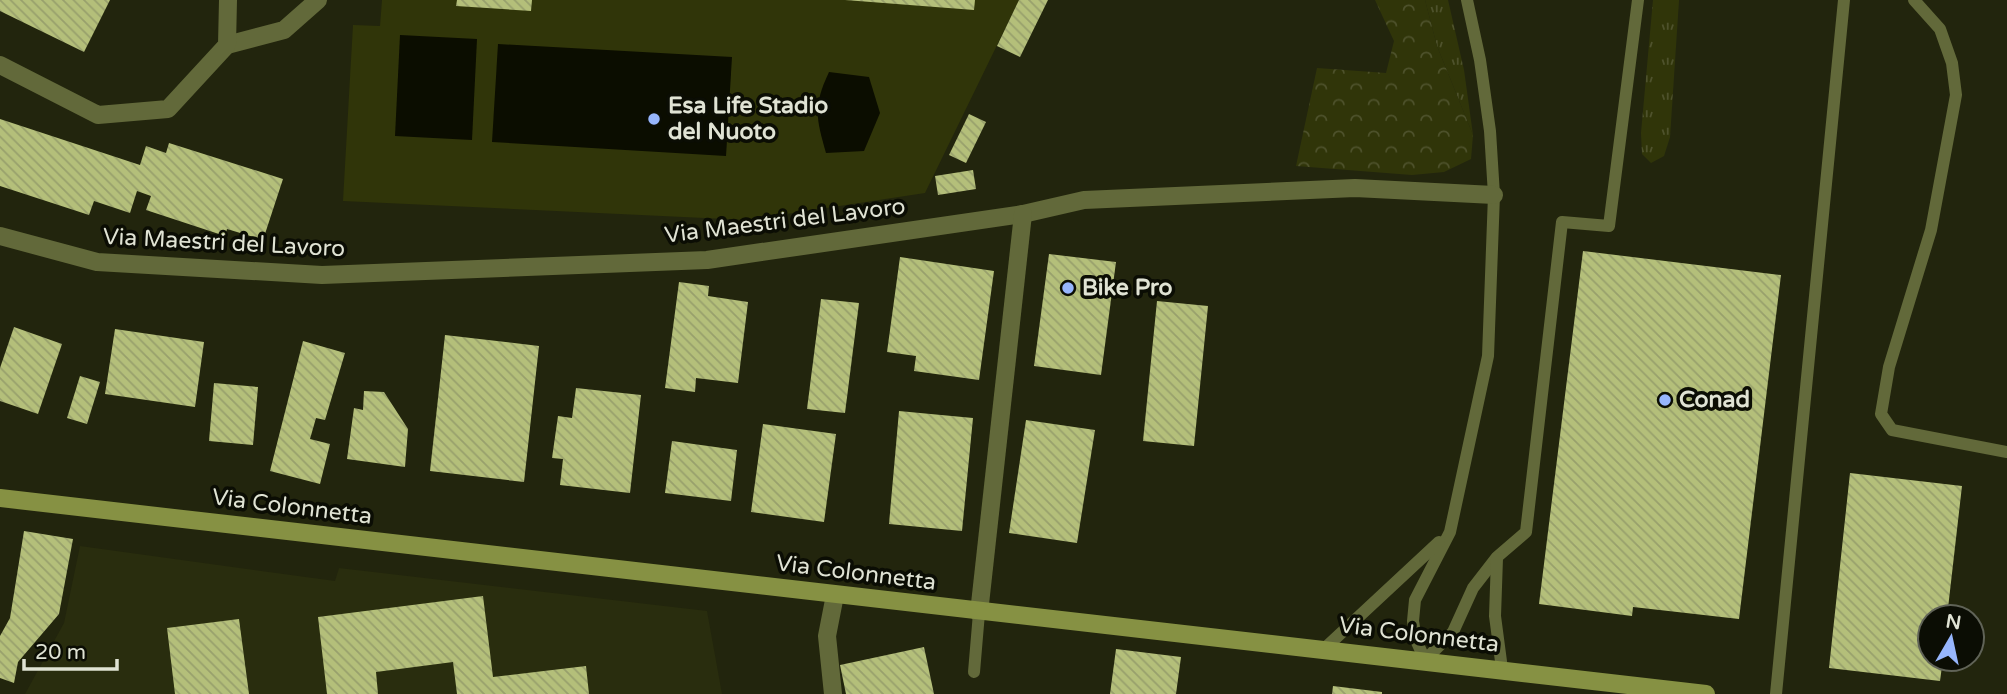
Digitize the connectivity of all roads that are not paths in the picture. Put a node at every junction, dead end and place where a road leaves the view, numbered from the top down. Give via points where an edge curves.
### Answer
1 (228, 0) edge
2 (318, 0) edge
3 (1467, 0) edge
4 (1637, 0) edge
5 (1844, 0) edge
6 (1914, 0) edge
7 (227, 45) junction
8 (0, 65) edge
9 (1494, 195) junction
10 (1024, 214) junction
11 (0, 236) edge
12 (2007, 452) edge
13 (0, 498) edge
14 (1450, 532) junction
15 (1497, 557) junction
16 (835, 595) junction
17 (979, 613) junction
18 (1324, 649) junction
19 (1426, 660) junction
20 (1502, 669) junction
21 (974, 672) dead end
22 (833, 694) edge
23 (1706, 694) edge
24 (1776, 694) edge

1 - 7 street
2 - 7 street via 284,30
3 - 9 lane via 1490,131
4 - 15 lane via 1609,226 1562,222 1526,532
5 - 24 lane
6 - 12 lane via 1940,30 1952,63 1955,95 1931,230 1889,368 1881,414 1892,430
7 - 8 street via 168,108 145,111 98,115
9 - 10 street, Via Maestri del Lavoro via 1343,189 1084,200
9 - 14 lane via 1488,356
10 - 11 street, Via Maestri del Lavoro via 707,260 322,275 97,262
10 - 17 street
13 - 16 main road, Via Colonnetta
14 - 18 lane
14 - 19 lane via 1415,600 1416,640
15 - 19 lane via 1473,588 1453,632
15 - 20 lane via 1495,616
16 - 17 main road, Via Colonnetta
16 - 22 street via 827,636
17 - 18 main road, Via Colonnetta
17 - 21 lane
18 - 19 main road, Via Colonnetta
19 - 20 main road, Via Colonnetta
20 - 23 main road, Via Colonnetta

